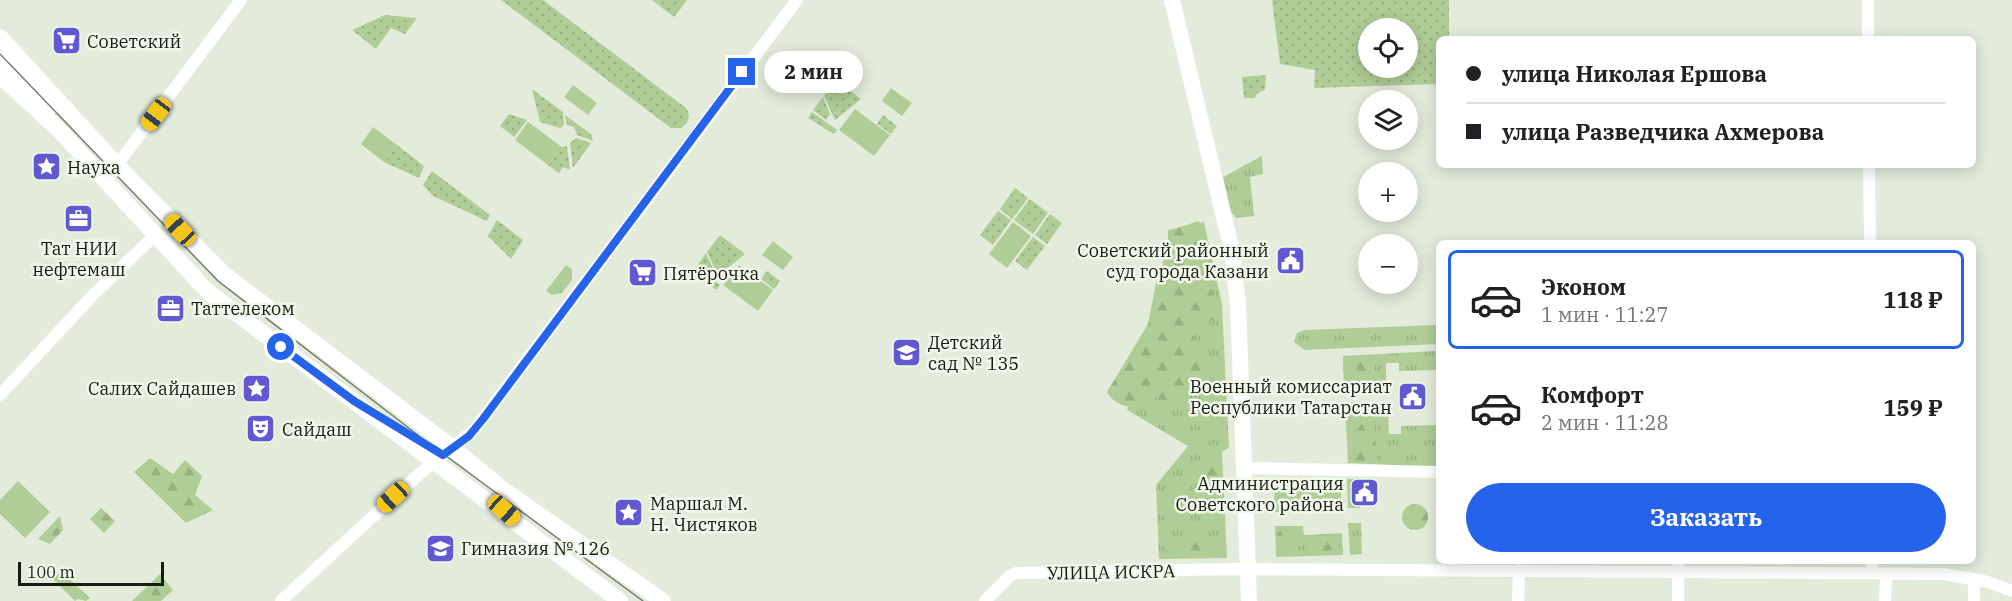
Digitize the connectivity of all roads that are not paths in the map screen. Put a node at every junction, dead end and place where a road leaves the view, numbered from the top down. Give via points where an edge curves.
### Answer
1 (241, 0) edge
2 (797, 0) edge
3 (1172, 0) edge
4 (1868, 0) edge
5 (1868, 36) edge
6 (0, 37) edge
7 (0, 51) edge
8 (6, 71) edge
9 (117, 165) junction
10 (1869, 168) edge
11 (155, 235) junction
12 (1870, 240) edge
13 (0, 395) edge
14 (443, 455) junction
15 (1244, 468) junction
16 (1436, 472) edge
17 (538, 540) junction
18 (587, 549) junction
19 (1678, 566) edge
20 (1872, 567) edge
21 (1248, 570) junction
22 (1519, 570) junction
23 (1886, 573) junction
24 (1974, 579) junction
25 (2012, 591) edge
26 (281, 601) edge
27 (620, 601) edge
28 (633, 601) edge
29 (644, 601) edge
30 (663, 601) edge
31 (985, 601) edge
32 (1250, 601) edge
33 (1518, 601) edge
34 (1678, 601) edge
35 (1885, 601) edge
36 (1974, 601) edge

1 - 9 street
2 - 14 street via 483,419 469,436
3 - 15 main road via 1232,251 1238,304
4 - 5 street
6 - 8 main road
7 - 8 main road
8 - 9 main road
8 - 11 main road
9 - 14 main road via 224,274 387,400
10 - 12 street
11 - 13 street
11 - 14 main road via 208,292 354,401
14 - 17 main road
14 - 18 main road via 501,488
14 - 26 street
15 - 16 street
15 - 21 main road
17 - 27 main road
17 - 28 main road
18 - 29 main road
18 - 30 main road
19 - 20 street, УЛИЦА ИСКРА
19 - 22 street, УЛИЦА ИСКРА
19 - 34 street
20 - 23 street, УЛИЦА ИСКРА
21 - 22 street, УЛИЦА ИСКРА
21 - 31 street, УЛИЦА ИСКРА via 1016,573
21 - 32 main road
22 - 33 street
23 - 24 street, УЛИЦА ИСКРА
23 - 35 street
24 - 25 street, УЛИЦА ИСКРА
24 - 36 street

